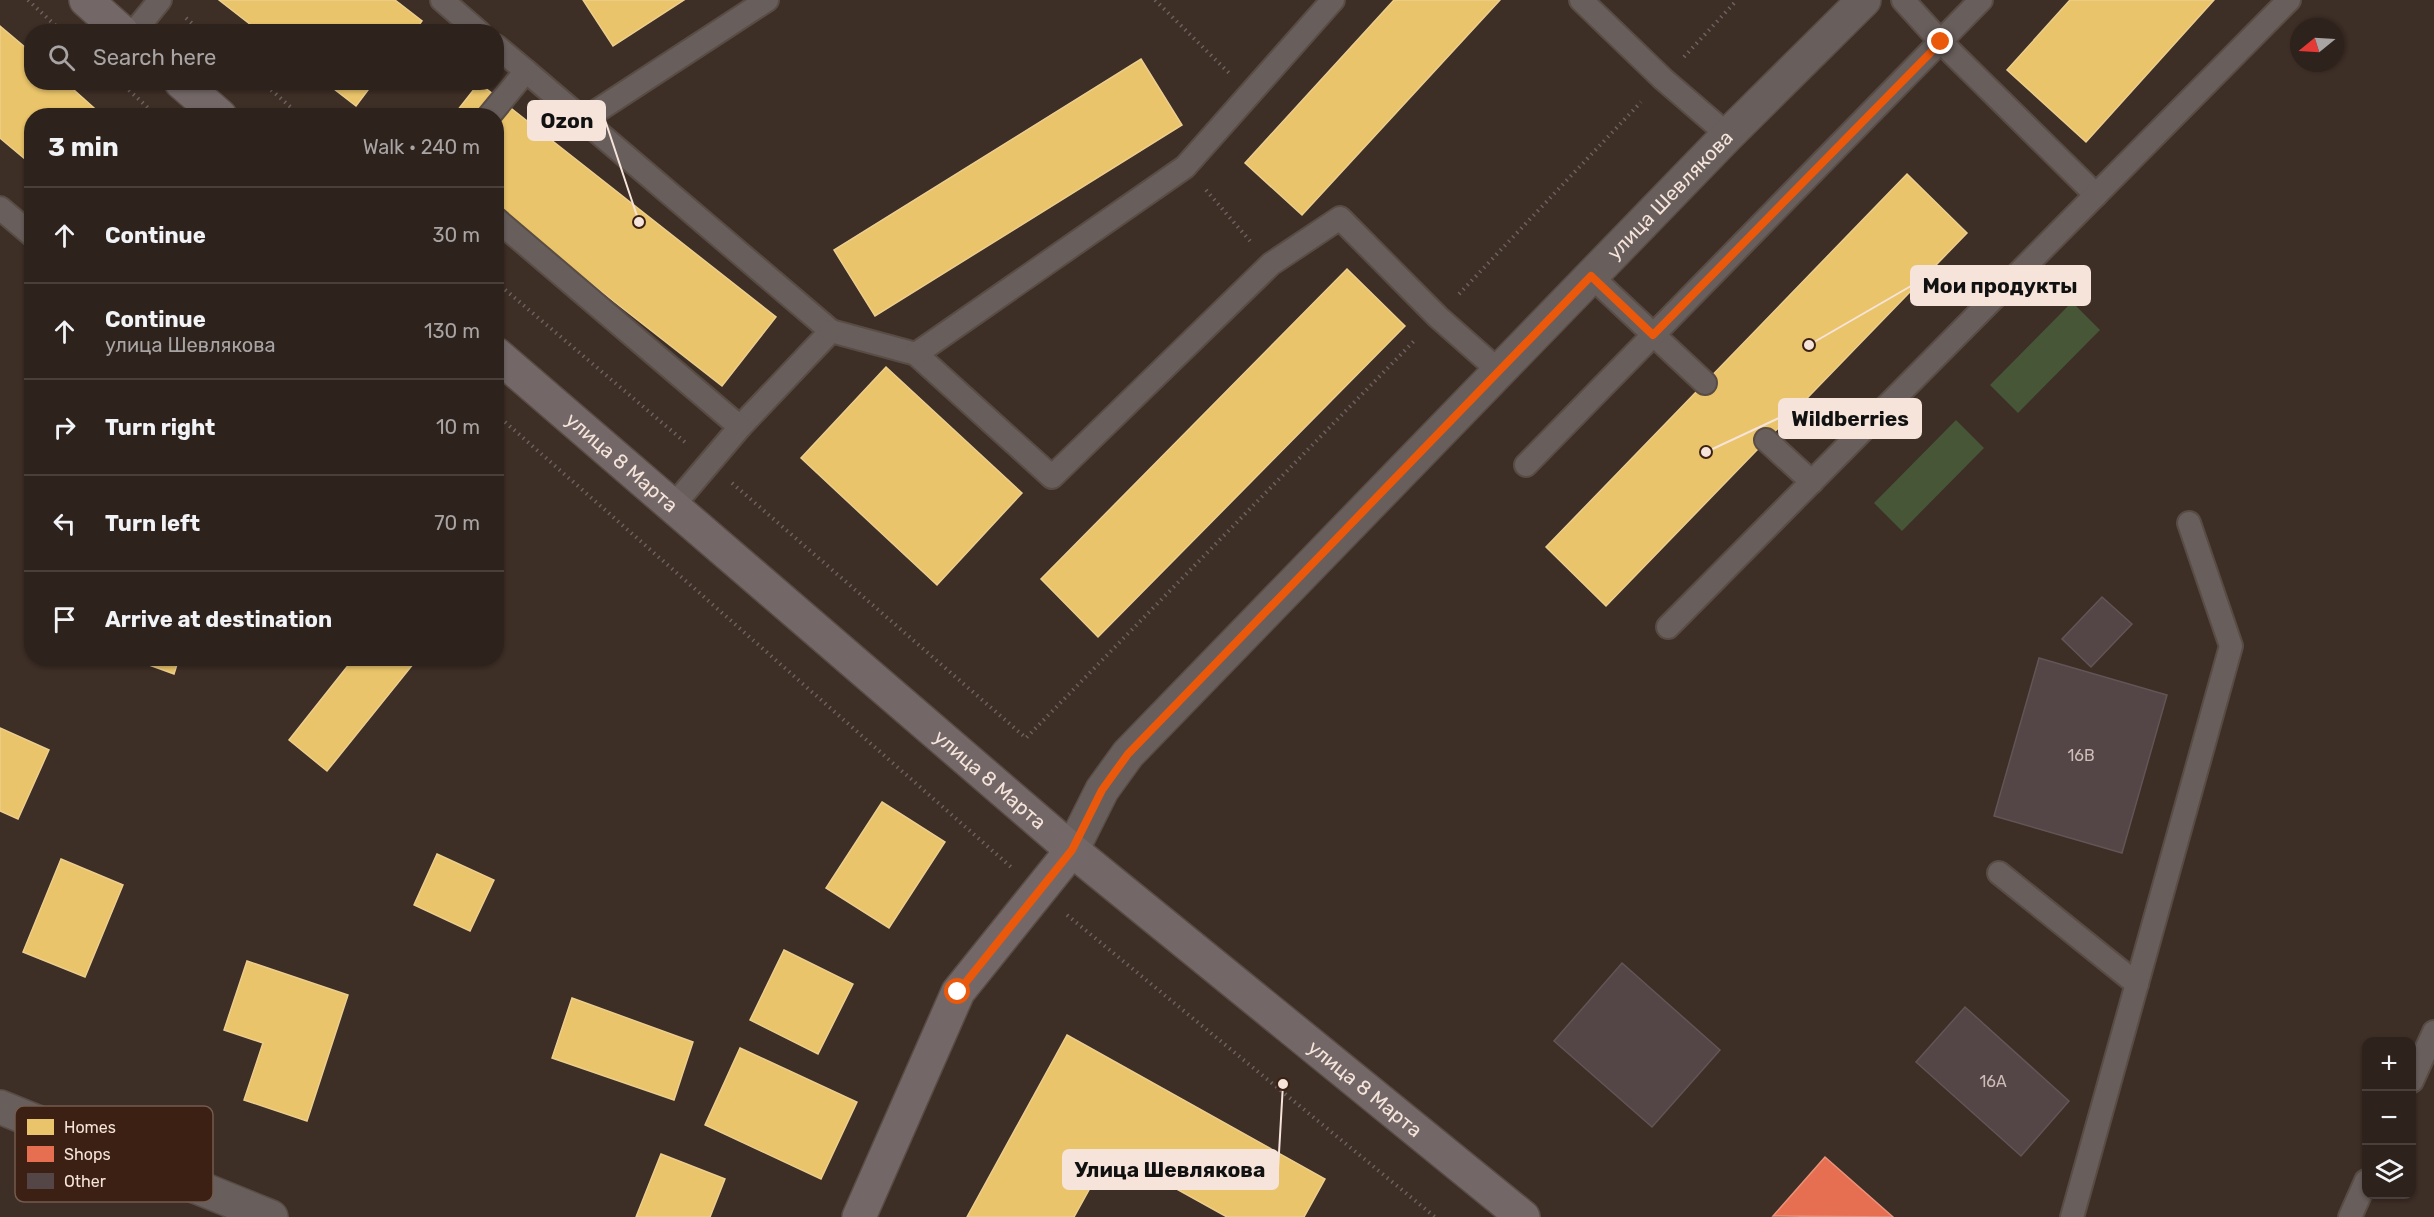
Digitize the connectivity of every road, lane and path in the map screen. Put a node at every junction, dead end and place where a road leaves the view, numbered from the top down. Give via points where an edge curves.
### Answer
1 (28, 0) edge
2 (86, 0) edge
3 (160, 0) edge
4 (442, 0) edge
5 (767, 0) edge
6 (1155, 0) edge
7 (1333, 0) edge
8 (1581, 0) edge
9 (1737, 0) edge
10 (1864, 0) edge
11 (1904, 0) edge
12 (1981, 0) edge
13 (2289, 0) edge
14 (54, 24) edge
15 (113, 24) edge
16 (140, 24) edge
17 (470, 24) edge
18 (1941, 42) junction
19 (504, 53) edge
20 (526, 71) junction
21 (1663, 79) junction
22 (129, 90) edge
23 (190, 90) edge
24 (271, 90) edge
25 (1250, 93) junction
26 (148, 108) edge
27 (211, 108) edge
28 (292, 108) edge
29 (496, 108) edge
30 (583, 120) junction
31 (1728, 135) junction
32 (1185, 167) junction
33 (2096, 195) junction
34 (0, 208) edge
35 (504, 226) edge
36 (24, 228) edge
37 (1271, 264) junction
38 (1591, 276) junction
39 (504, 289) edge
40 (1438, 317) junction
41 (831, 331) junction
42 (1653, 335) junction
43 (916, 354) junction
44 (504, 361) edge
45 (1499, 371) junction
46 (1705, 383) dead end
47 (504, 421) edge
48 (740, 427) junction
49 (1766, 440) dead end
50 (710, 464) junction
51 (1526, 465) dead end
52 (1812, 482) junction
53 (673, 506) junction
54 (2189, 523) dead end
55 (1668, 627) dead end
56 (1072, 850) junction
57 (1999, 873) dead end
58 (1039, 892) junction
59 (2137, 984) junction
60 (2434, 1032) edge
61 (2416, 1072) edge
62 (0, 1107) edge
63 (15, 1113) edge
64 (2362, 1192) edge
65 (213, 1193) edge
66 (271, 1217) edge
67 (859, 1217) edge
68 (1435, 1217) edge
69 (1523, 1217) edge
70 (2072, 1217) edge
71 (2350, 1217) edge

1 - 14 path
2 - 15 street
3 - 16 lane
4 - 17 lane
5 - 30 lane
6 - 25 path
7 - 25 lane
8 - 21 lane
9 - 21 path
10 - 31 street, улица Шевлякова
11 - 18 lane
12 - 18 lane
13 - 33 lane
18 - 33 lane
18 - 42 lane
19 - 20 lane
20 - 29 lane
20 - 30 lane
21 - 31 lane
21 - 40 path
22 - 26 path
23 - 27 street
24 - 28 path
25 - 32 lane
30 - 41 lane
31 - 38 street, улица Шевлякова
32 - 37 path
32 - 43 lane
33 - 52 lane
34 - 36 lane
35 - 48 lane
37 - 40 lane via 1340,218
37 - 43 lane via 1052,477
38 - 42 lane
38 - 45 street, улица Шевлякова
39 - 50 path
40 - 45 lane
40 - 50 path via 1026,738
41 - 43 lane
41 - 48 lane
42 - 46 lane
42 - 51 lane
44 - 53 street, улица 8 Марта
45 - 56 street, улица Шевлякова via 1128,754 1102,790
47 - 58 path
48 - 50 lane
49 - 52 lane
50 - 53 lane
52 - 55 lane
53 - 56 street, улица 8 Марта
54 - 59 lane via 2231,646
56 - 58 street
56 - 69 street, улица 8 Марта
57 - 59 lane
58 - 67 street via 958,992
58 - 68 path
59 - 70 lane
60 - 61 lane
62 - 63 street
64 - 71 lane
65 - 66 street

